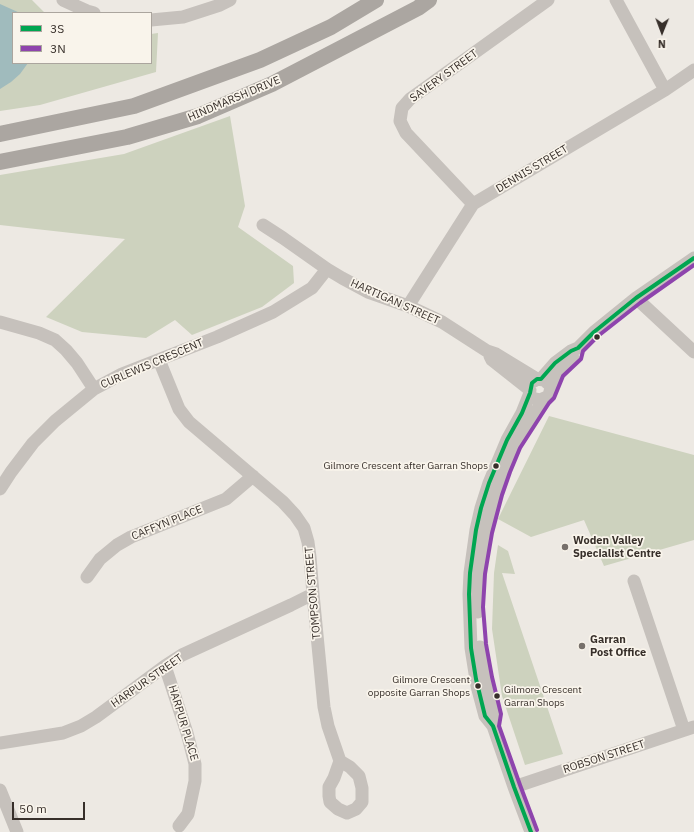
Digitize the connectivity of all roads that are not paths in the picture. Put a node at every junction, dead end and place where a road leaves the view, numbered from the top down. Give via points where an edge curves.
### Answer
1 (63, 0) edge
2 (230, 0) edge
3 (376, 0) edge
4 (429, 0) edge
5 (548, 0) edge
6 (616, 0) edge
7 (90, 12) edge
8 (152, 20) edge
9 (694, 70) edge
10 (665, 90) junction
11 (0, 134) edge
12 (0, 162) edge
13 (473, 204) junction
14 (264, 225) dead end
15 (694, 258) edge
16 (327, 269) junction
17 (636, 298) junction
18 (408, 306) junction
19 (0, 322) edge
20 (578, 348) junction
21 (694, 352) edge
22 (160, 360) junction
23 (535, 385) junction
24 (551, 388) junction
25 (94, 389) junction
26 (544, 399) junction
27 (527, 415) junction
28 (253, 476) junction
29 (0, 489) edge
30 (87, 577) dead end
31 (634, 581) dead end
32 (313, 594) junction
33 (165, 666) junction
34 (689, 728) edge
35 (0, 743) edge
36 (340, 761) dead end
37 (514, 787) junction
38 (0, 790) edge
39 (180, 826) dead end
40 (17, 832) edge
41 (531, 832) edge

1 - 7 street
2 - 8 street via 183,17
3 - 11 main road via 331,27 260,60 134,106
4 - 12 main road, HINDMARSH DRIVE via 272,84 198,116 127,137
5 - 13 street, SAVERY STREET via 410,99 402,108 400,121 406,133
6 - 10 street
9 - 10 street, DENNIS STREET
10 - 13 street, DENNIS STREET
13 - 18 street, DENNIS STREET
14 - 16 street, HARTIGAN STREET
15 - 17 street
16 - 18 street, HARTIGAN STREET via 368,292
16 - 22 street, CURLEWIS CRESCENT via 312,288 273,312 217,338
17 - 20 street
17 - 21 street
18 - 23 street, HARTIGAN STREET via 442,322 487,351 496,354
19 - 25 street via 55,340 66,350
20 - 23 street via 555,363
20 - 24 street via 576,355 558,373
22 - 25 street, CURLEWIS CRESCENT via 122,374
22 - 28 street, TOMPSON STREET via 185,418
23 - 24 street via 544,380
23 - 26 street via 536,399
23 - 27 street
24 - 26 street via 549,395
25 - 29 street, CURLEWIS CRESCENT via 33,443
26 - 27 street
27 - 37 street via 489,483 476,530 469,594 471,648 476,679 485,716 493,726
28 - 30 street, CAFFYN PLACE via 226,499 131,537 100,559
28 - 32 street, TOMPSON STREET via 283,502 304,528 308,542
31 - 34 street
32 - 33 street, HARPUR STREET via 182,655
32 - 36 street, TOMPSON STREET via 324,707
33 - 35 street, HARPUR STREET via 81,726 63,733
33 - 39 street, HARPUR PLACE via 195,764 195,782 188,814
34 - 37 street, ROBSON STREET
37 - 41 street
38 - 40 street

